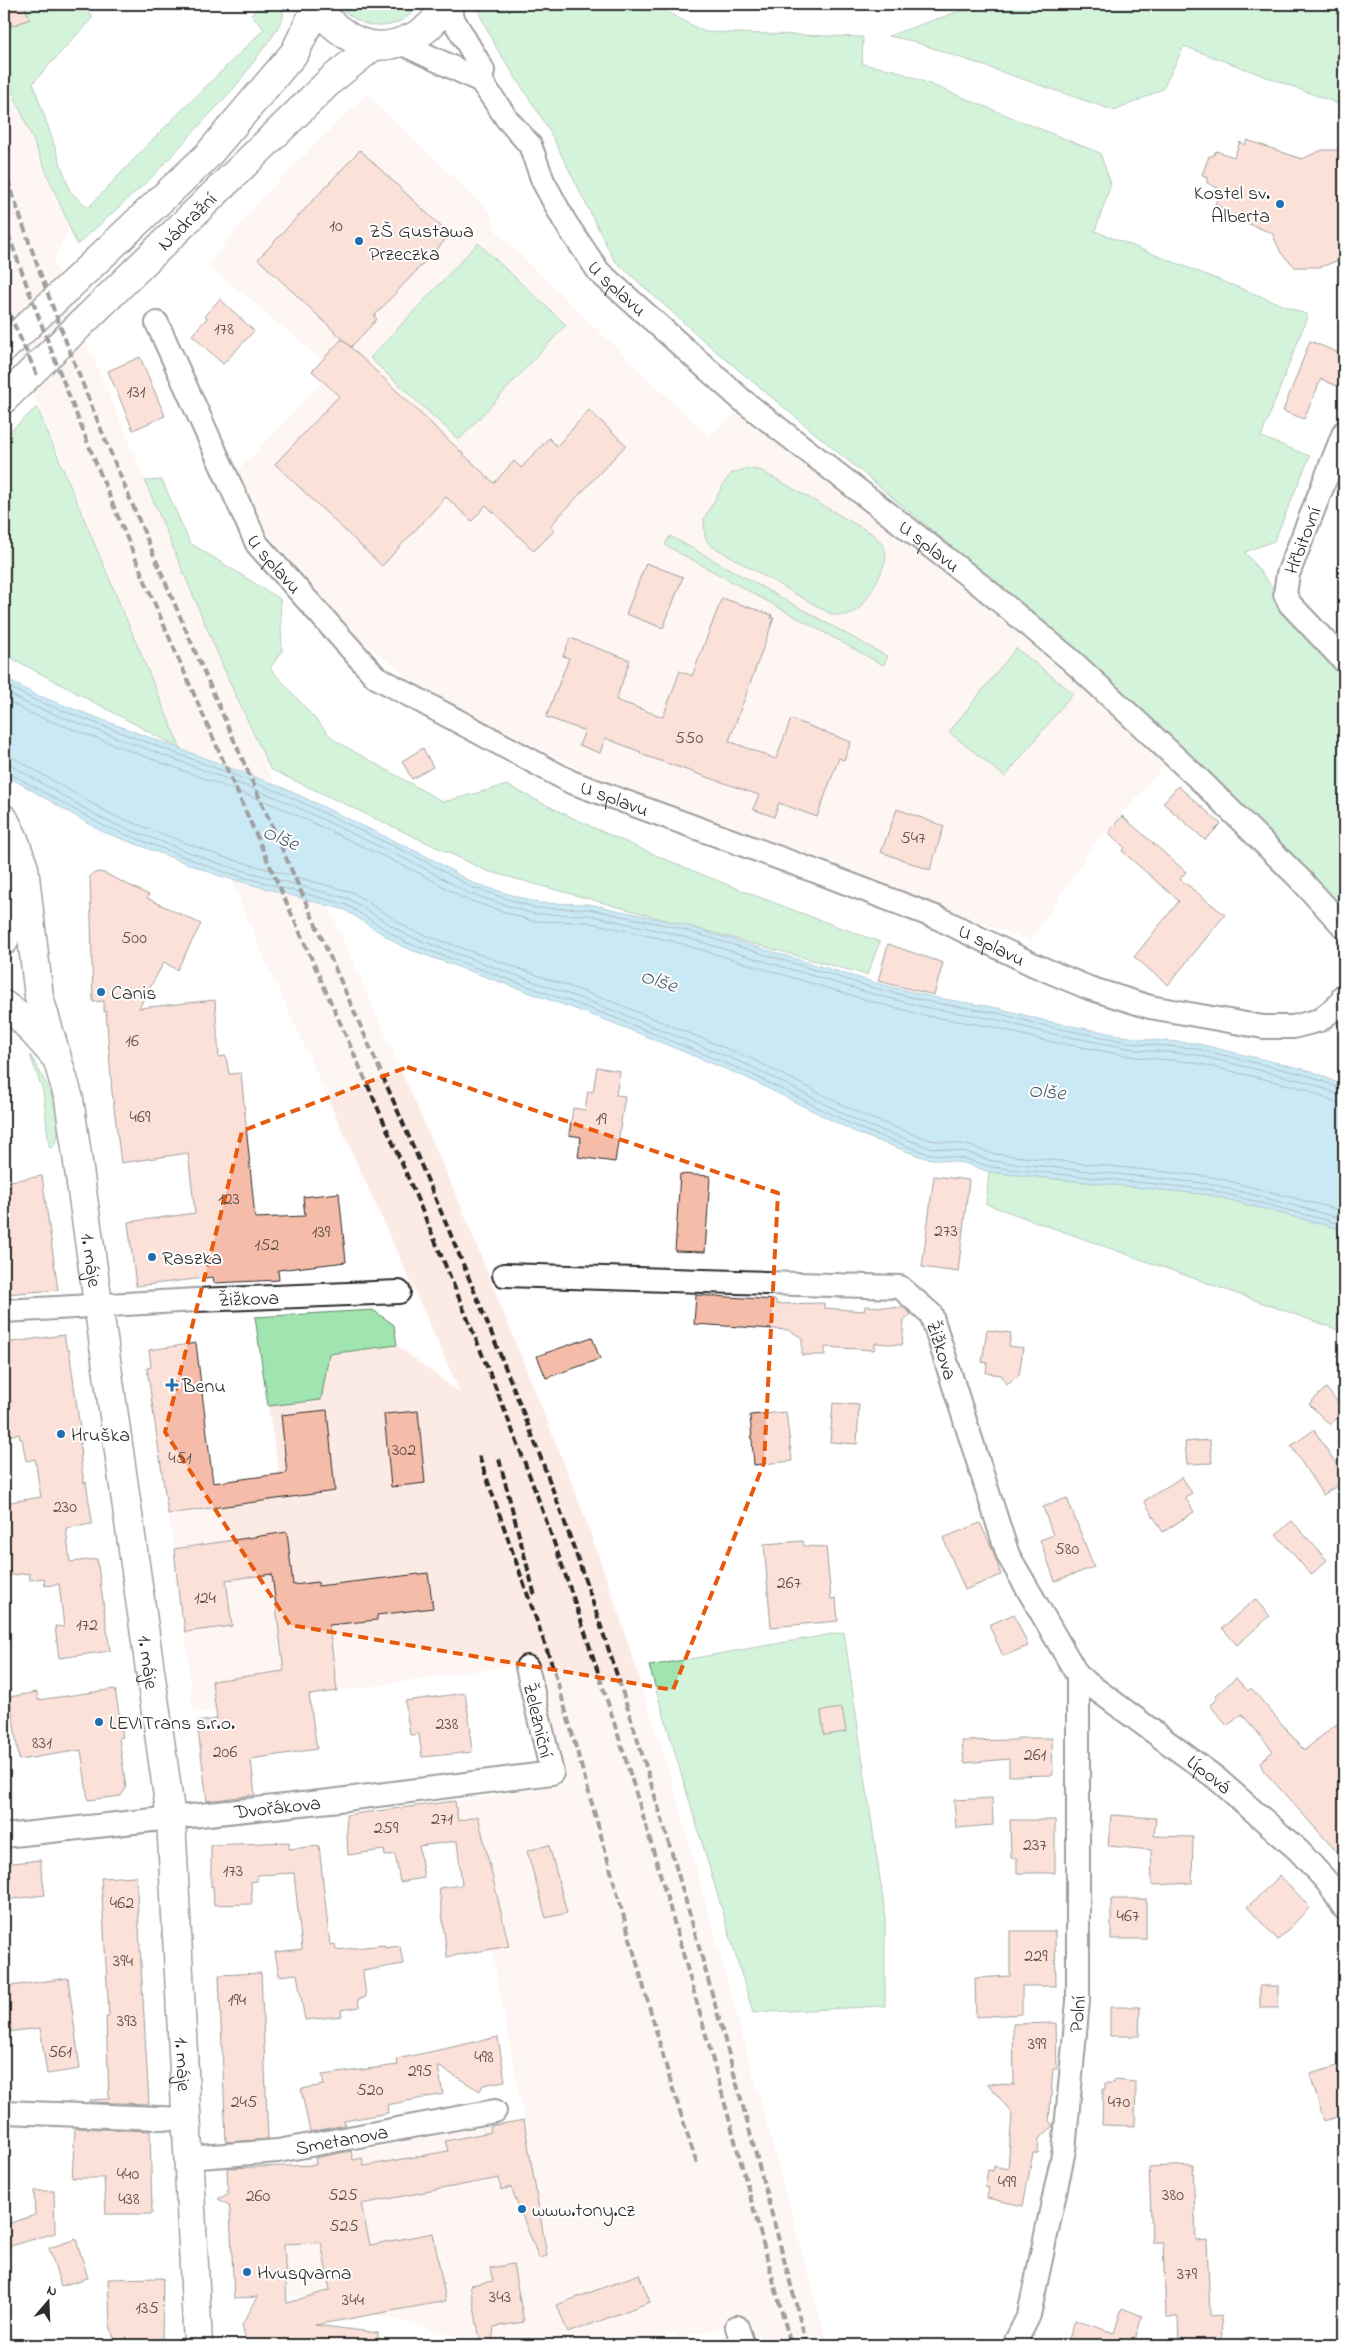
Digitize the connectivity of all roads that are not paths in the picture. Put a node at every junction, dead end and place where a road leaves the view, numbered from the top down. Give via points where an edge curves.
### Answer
1 (444, 4) edge
2 (450, 4) edge
3 (316, 6) edge
4 (401, 43) junction
5 (372, 47) junction
6 (481, 81) junction
7 (157, 323) dead end
8 (4, 348) edge
9 (4, 399) edge
10 (1344, 432) edge
11 (1344, 661) edge
12 (9, 829) edge
13 (24, 868) junction
14 (4, 907) edge
15 (1344, 927) edge
16 (4, 941) edge
17 (1344, 995) edge
18 (4, 1005) edge
19 (59, 1061) junction
20 (504, 1276) dead end
21 (399, 1292) dead end
22 (98, 1307) junction
23 (4, 1311) edge
24 (527, 1667) dead end
25 (1078, 1676) junction
26 (552, 1773) joint
27 (171, 1818) junction
28 (4, 1836) edge
29 (1337, 1878) edge
30 (1344, 1908) edge
31 (495, 2111) dead end
32 (4, 2112) edge
33 (186, 2120) junction
34 (187, 2158) junction
35 (198, 2345) edge
36 (1014, 2345) edge

1 - 4 main road via 426,30
2 - 6 street via 457,27 483,70
3 - 5 main road, Nádražní via 336,29
3 - 8 main road, Nádražní via 295,52 207,156
4 - 5 main road
4 - 6 street
5 - 9 main road, Nádražní via 331,80
6 - 15 street, U splavu via 530,145 542,181 599,272 742,400 983,587 1072,661 1209,789
7 - 17 street, U splavu via 257,544 376,677 571,782 938,918 1089,988 1150,1007 1263,1027 1293,1027 1320,1020 1341,1003
10 - 11 street, Hřbitovní via 1288,574 1285,594 1290,604
12 - 13 main road
13 - 14 main road
13 - 16 main road
13 - 19 main road via 39,997
18 - 19 main road, 1. máje via 20,1017
19 - 22 main road, 1. máje via 78,1152
20 - 25 street, Žižkova via 900,1287 931,1314 1008,1555
21 - 22 street, Žižkova
22 - 23 street, Žižkova
22 - 27 main road, 1. máje
24 - 26 street, Železniční
25 - 29 street, Lípová via 1216,1778 1299,1851
25 - 36 street, Polní via 1078,2011 1064,2150 1029,2315
26 - 27 street, Dvořákova
27 - 28 street, Dvořákova
27 - 33 main road, 1. máje
29 - 30 street, Lípová
31 - 34 street, Smetanova via 278,2151
32 - 33 street
33 - 34 main road, 1. máje
34 - 35 main road, 1. máje

